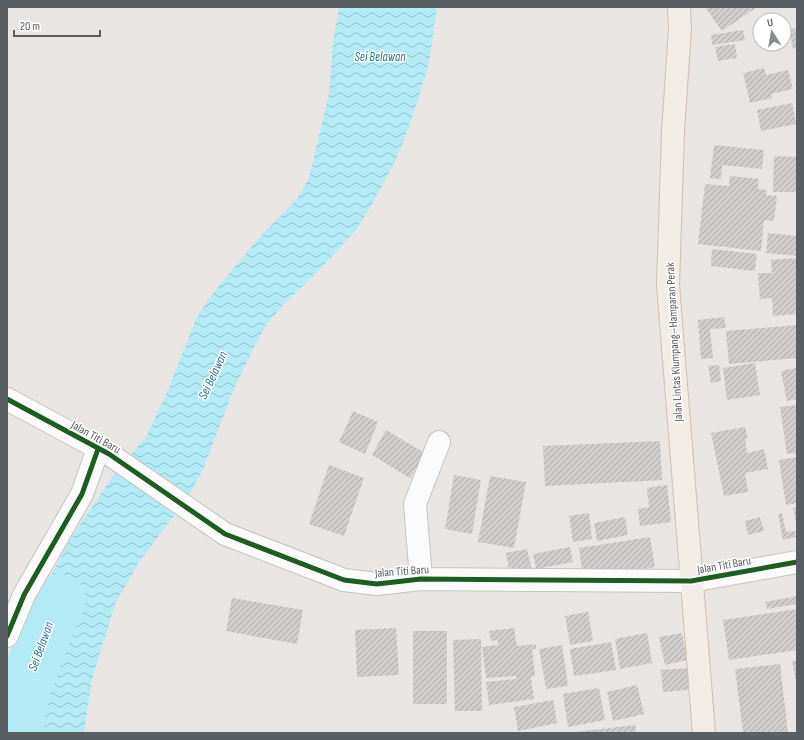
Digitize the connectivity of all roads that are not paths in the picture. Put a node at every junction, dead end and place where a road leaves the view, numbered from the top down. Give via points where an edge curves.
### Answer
1 (679, 7) edge
2 (7, 399) edge
3 (439, 442) dead end
4 (104, 452) junction
5 (797, 562) edge
6 (421, 579) junction
7 (691, 581) junction
8 (7, 636) edge
9 (704, 733) edge

1 - 7 main road, Jalan Lintas Klumpang–Hamparan Perak via 668,285
2 - 4 street, Jalan Titi Baru
3 - 6 street via 415,504
4 - 6 street, Jalan Titi Baru via 225,534 344,580 377,584
4 - 8 street via 24,595
5 - 7 street, Jalan Titi Baru
6 - 7 street, Jalan Titi Baru
7 - 9 main road, Jalan Lintas Klumpang–Hamparan Perak

